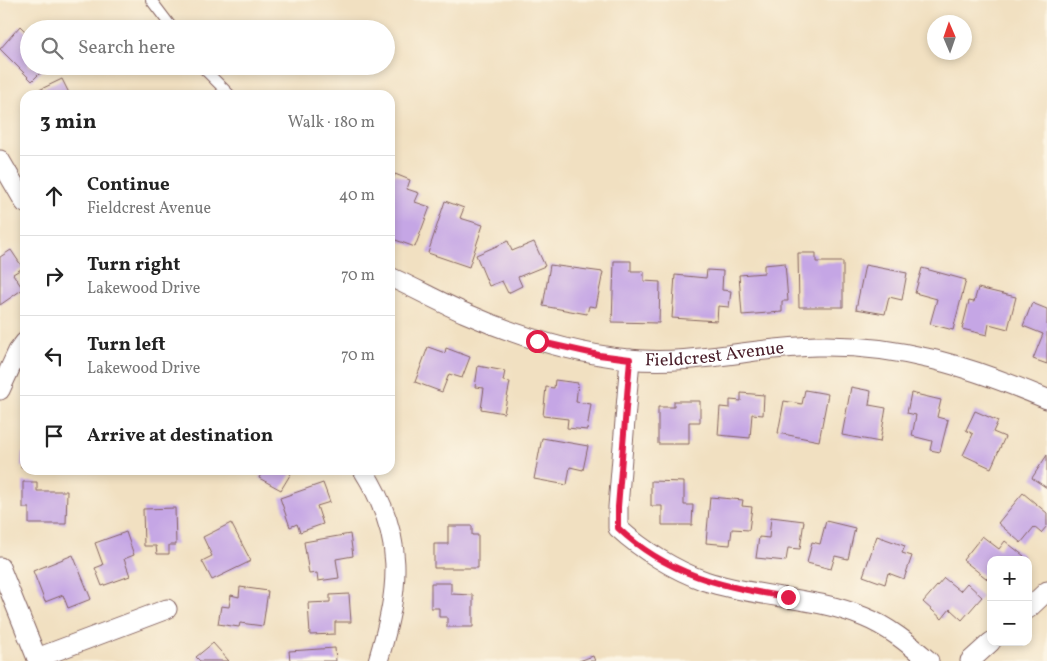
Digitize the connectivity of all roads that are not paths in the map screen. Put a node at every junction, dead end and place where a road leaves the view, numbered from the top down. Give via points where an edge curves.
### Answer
1 (152, 0) edge
2 (166, 20) edge
3 (210, 75) edge
4 (225, 90) edge
5 (0, 160) edge
6 (20, 194) edge
7 (395, 279) edge
8 (20, 348) edge
9 (630, 359) junction
10 (0, 390) edge
11 (1047, 399) edge
12 (366, 475) edge
13 (0, 567) edge
14 (1047, 592) edge
15 (1032, 605) edge
16 (167, 610) dead end
17 (987, 646) edge
18 (38, 660) edge
19 (378, 661) edge
20 (929, 661) edge
21 (970, 661) edge

1 - 2 lane
3 - 4 lane
5 - 6 street
7 - 9 street, Fieldcrest Avenue via 464,313 537,341
8 - 10 street
9 - 11 street, Fieldcrest Avenue via 694,359 816,346 871,347 928,356 991,376
9 - 20 street via 618,528 669,564 705,581 821,603 865,617 902,637
12 - 19 street via 380,497 393,542 396,577 391,618
13 - 18 street
14 - 15 street
16 - 18 street
17 - 21 street

